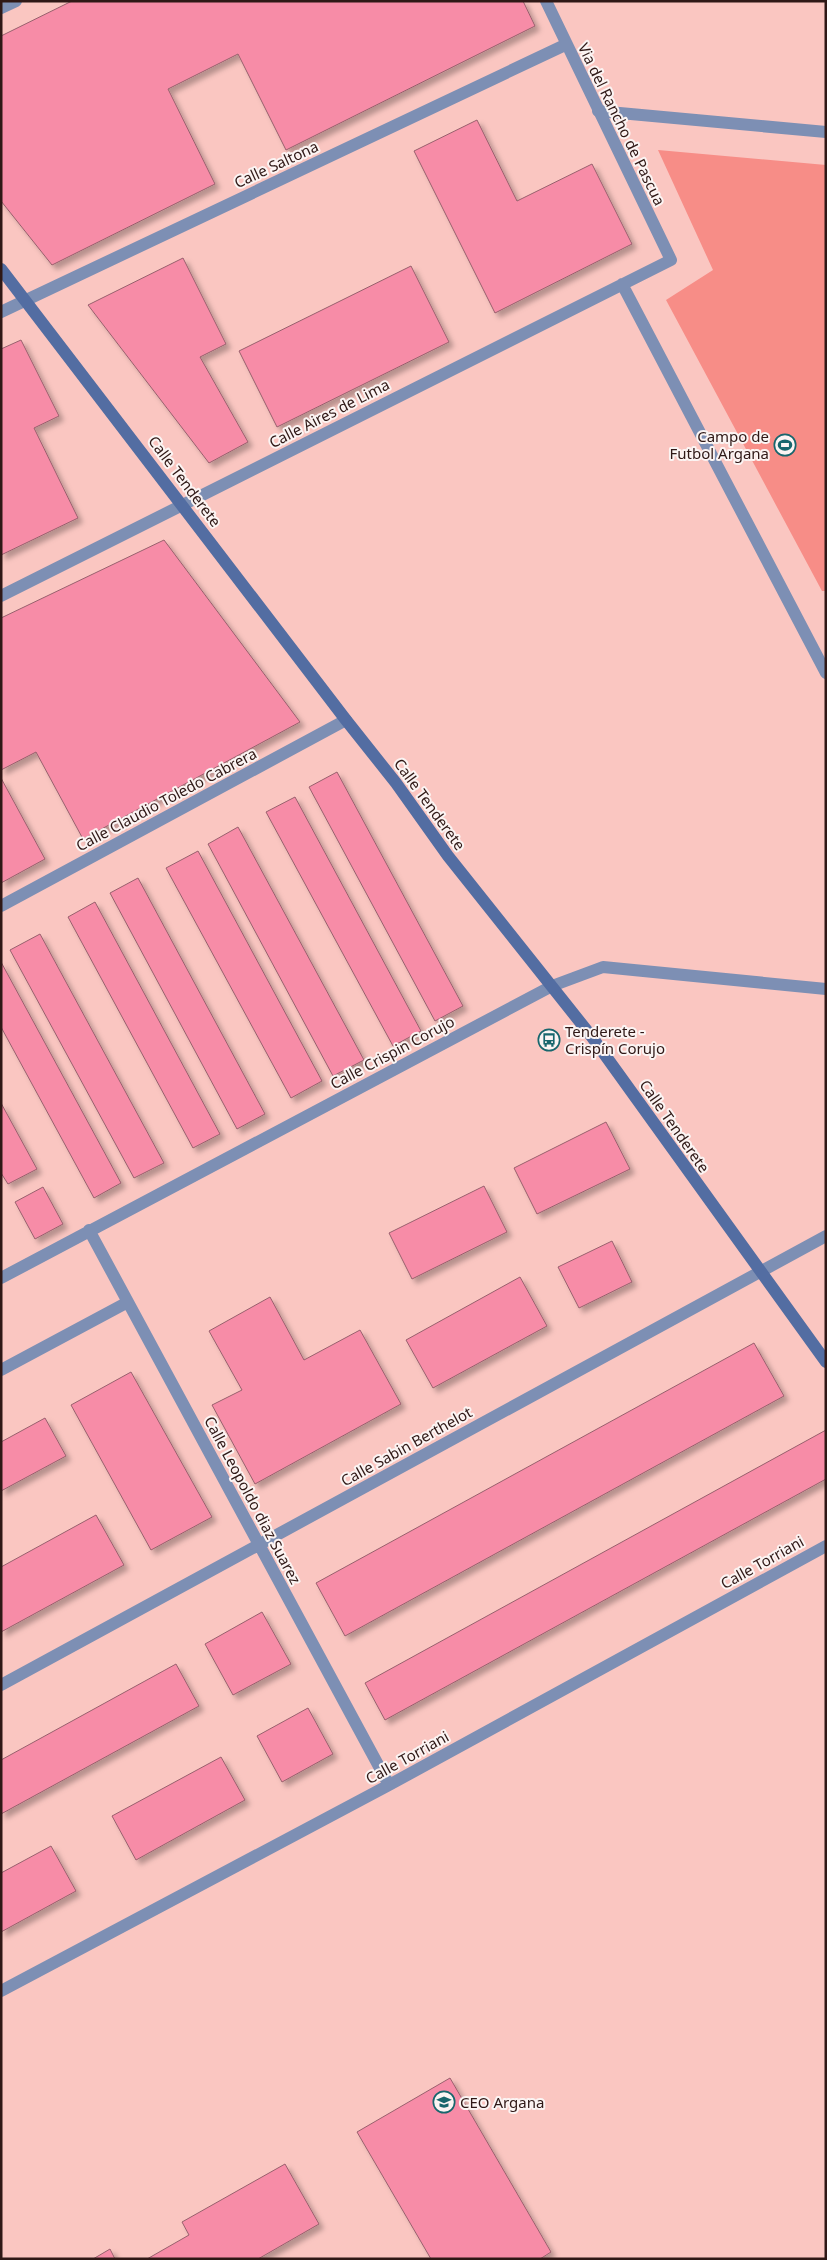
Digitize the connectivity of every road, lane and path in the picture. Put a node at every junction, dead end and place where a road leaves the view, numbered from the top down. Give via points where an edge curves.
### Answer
1 (16, 1) edge
2 (546, 1) edge
3 (1, 8) edge
4 (565, 45) junction
5 (598, 111) junction
6 (826, 132) edge
7 (671, 260) joint
8 (1, 269) edge
9 (622, 284) junction
10 (26, 300) junction
11 (1, 312) edge
12 (183, 505) junction
13 (1, 596) edge
14 (826, 673) edge
15 (346, 720) junction
16 (1, 906) edge
17 (552, 986) junction
18 (826, 989) edge
19 (89, 1230) junction
20 (826, 1236) edge
21 (759, 1271) junction
22 (1, 1278) edge
23 (128, 1302) junction
24 (826, 1362) edge
25 (1, 1370) edge
26 (259, 1545) junction
27 (826, 1546) edge
28 (1, 1685) edge
29 (389, 1785) junction
30 (1, 1991) edge

1 - 3 street
2 - 4 street, Via del Rancho de Pascua
4 - 5 street, Via del Rancho de Pascua
4 - 10 street, Calle Saltona
5 - 6 street
5 - 7 street, Via del Rancho de Pascua
7 - 9 street, Calle Aires de Lima
8 - 10 street, Calle Tenderete
9 - 12 street, Calle Aires de Lima
9 - 14 street
10 - 11 street, Calle Saltona
10 - 12 street, Calle Tenderete
12 - 13 street, Calle Aires de Lima
12 - 15 street, Calle Tenderete
15 - 16 street, Calle Claudio Toledo Cabrera
15 - 17 street, Calle Tenderete via 448,856
17 - 18 street, Calle Crispin Corujo via 603,966
17 - 19 street, Calle Crispin Corujo
17 - 21 street, Calle Tenderete
19 - 22 street, Calle Crispin Corujo
19 - 23 street, Calle Leopoldo diaz Suarez
20 - 21 street, Calle Sabin Berthelot
21 - 24 street, Calle Tenderete
21 - 26 street, Calle Sabin Berthelot
23 - 25 street
23 - 26 street, Calle Leopoldo diaz Suarez
26 - 28 street, Calle Sabin Berthelot
26 - 29 street, Calle Leopoldo diaz Suarez
27 - 29 street, Calle Torriani
29 - 30 street, Calle Torriani

